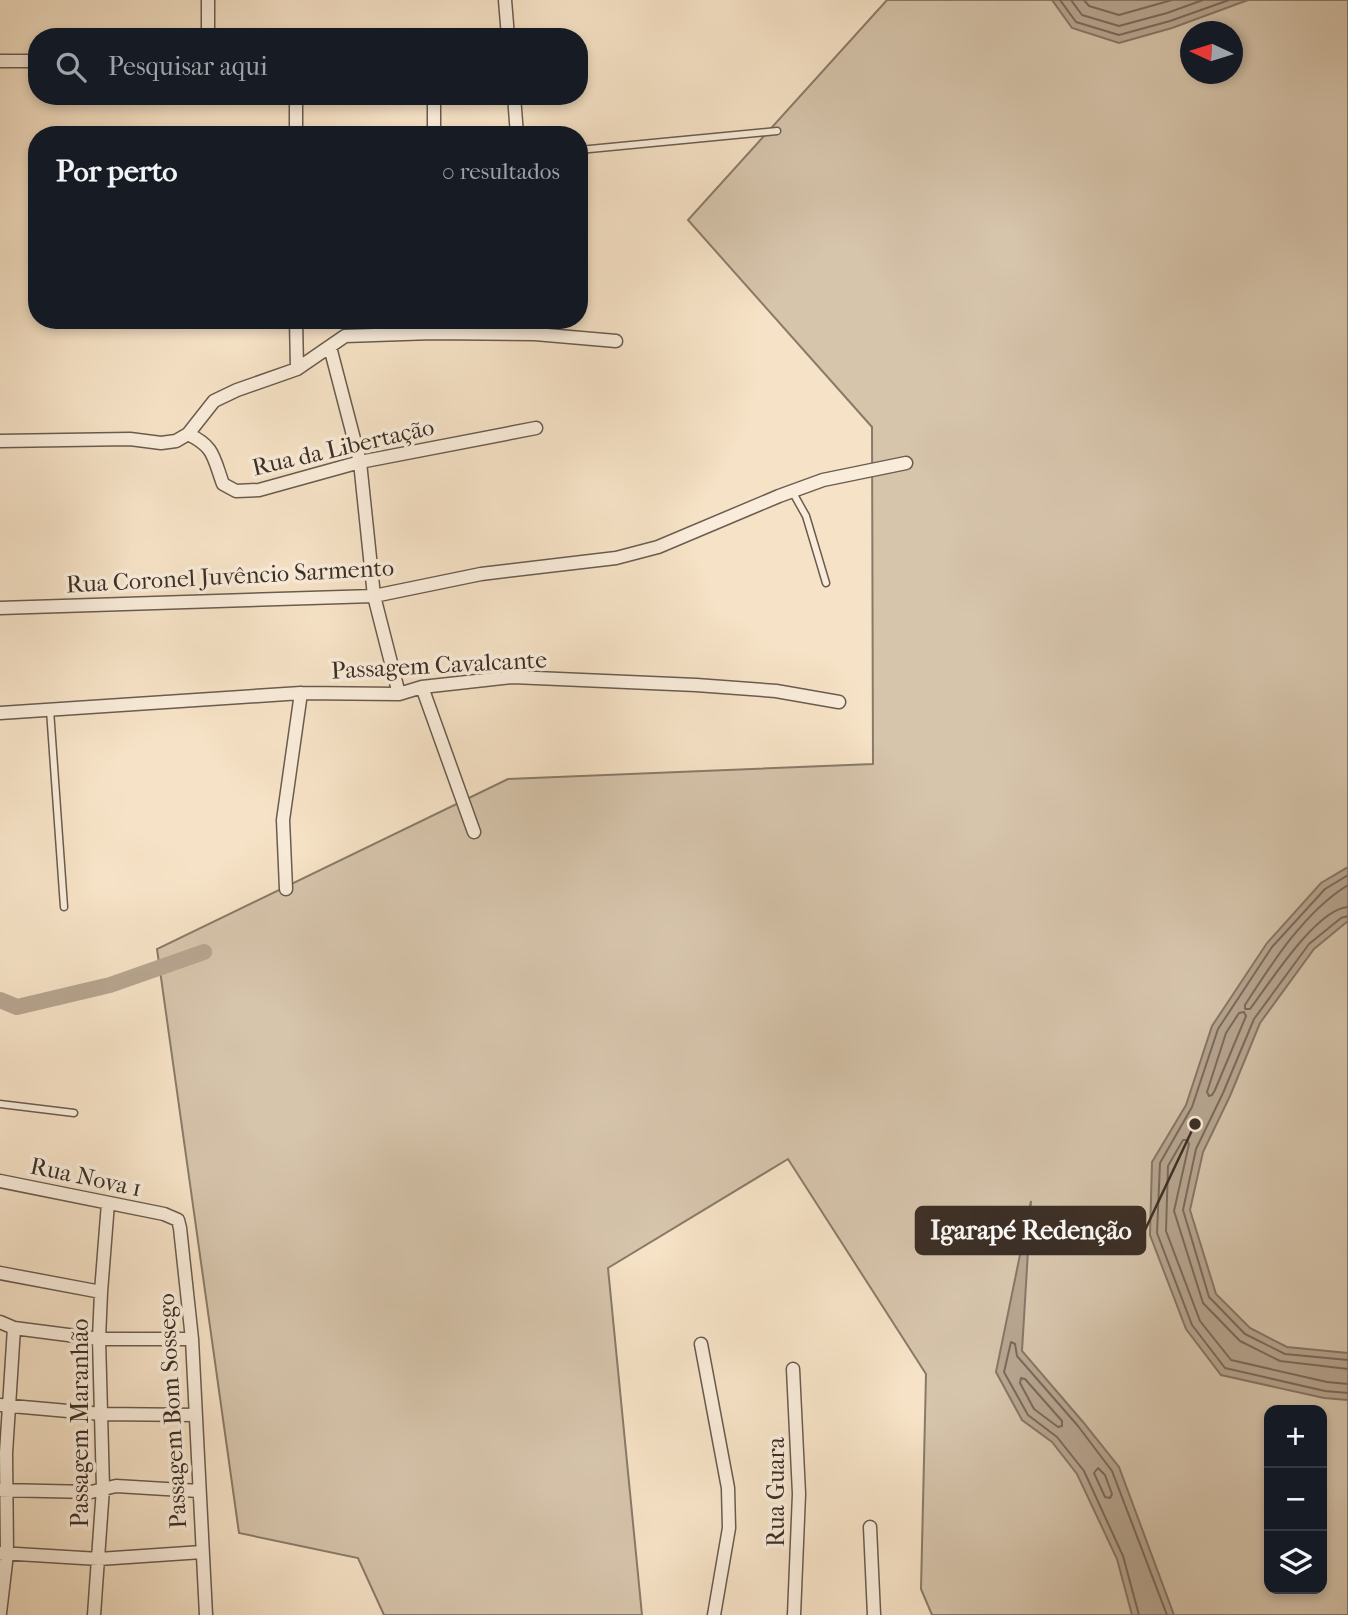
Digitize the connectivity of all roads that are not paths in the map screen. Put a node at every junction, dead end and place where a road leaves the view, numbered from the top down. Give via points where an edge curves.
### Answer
1 (208, 0) edge
2 (505, 0) edge
3 (208, 28) edge
4 (507, 28) edge
5 (0, 61) edge
6 (28, 61) edge
7 (296, 105) edge
8 (434, 105) edge
9 (515, 105) edge
10 (296, 126) edge
11 (434, 126) edge
12 (516, 126) edge
13 (777, 131) dead end
14 (588, 149) edge
15 (296, 329) edge
16 (413, 329) edge
17 (462, 329) edge
18 (535, 329) edge
19 (535, 334) junction
20 (616, 341) dead end
21 (330, 347) junction
22 (297, 369) junction
23 (536, 428) dead end
24 (188, 434) junction
25 (0, 441) edge
26 (360, 462) junction
27 (906, 463) dead end
28 (792, 491) junction
29 (826, 583) dead end
30 (374, 596) junction
31 (0, 608) edge
32 (422, 687) junction
33 (301, 693) junction
34 (399, 694) junction
35 (839, 702) dead end
36 (50, 710) junction
37 (0, 713) edge
38 (474, 832) dead end
39 (286, 888) dead end
40 (64, 907) dead end
41 (0, 1104) edge
42 (74, 1113) dead end
43 (0, 1181) edge
44 (108, 1203) junction
45 (164, 1214) joint
46 (0, 1273) edge
47 (101, 1292) junction
48 (0, 1322) edge
49 (14, 1328) junction
50 (99, 1339) junction
51 (191, 1339) junction
52 (701, 1344) dead end
53 (793, 1369) dead end
54 (4, 1405) edge
55 (102, 1414) junction
56 (196, 1415) junction
57 (103, 1488) junction
58 (4, 1490) edge
59 (199, 1491) junction
60 (870, 1527) dead end
61 (202, 1552) junction
62 (4, 1553) edge
63 (99, 1559) junction
64 (0, 1613) edge
65 (94, 1615) edge
66 (206, 1615) edge
67 (714, 1615) edge
68 (794, 1615) edge
69 (874, 1615) edge

1 - 3 street
2 - 4 street
5 - 6 street
7 - 10 street
8 - 11 street
9 - 12 street
13 - 14 lane
15 - 22 street
16 - 21 street via 345,336
17 - 19 street
18 - 19 street
19 - 20 street
21 - 22 street
21 - 26 street
22 - 24 street via 215,401
23 - 26 street, Rua da Libertação
24 - 25 street via 161,443 130,439
24 - 26 street, Rua da Libertação via 211,450 223,484 236,491 259,490
26 - 30 street
27 - 28 street, Rua Coronel Juvêncio Sarmento
28 - 29 lane via 806,516
28 - 30 street, Rua Coronel Juvêncio Sarmento via 658,547 616,558 481,574
30 - 31 street, Rua Coronel Juvêncio Sarmento
30 - 34 street
32 - 34 street, Passagem Cavalcante
32 - 35 street, Passagem Cavalcante via 513,677 776,691
32 - 38 street
33 - 34 street, Passagem Cavalcante
33 - 36 street, Passagem Cavalcante
33 - 39 street via 283,820
36 - 37 street, Passagem Cavalcante
36 - 40 lane
41 - 42 lane
43 - 44 street, Rua Nova 1
44 - 45 street, Rua Nova 1
44 - 47 street
45 - 51 street, Passagem Bom Sossego via 178,1220 180,1228
46 - 47 street, Passagem Maranhão
47 - 50 street, Passagem Maranhão
48 - 49 street
49 - 50 street
49 - 54 street
50 - 51 street
50 - 55 street, Passagem Maranhão
51 - 56 street, Passagem Bom Sossego
52 - 67 street via 728,1488 729,1528
53 - 68 street, Rua Guara via 799,1494
54 - 55 street
54 - 58 street
55 - 56 street
55 - 57 street, Passagem Maranhão
56 - 59 street, Passagem Bom Sossego
57 - 58 street via 91,1492
57 - 59 street
57 - 63 street, Passagem Maranhão
58 - 62 street
59 - 61 street, Passagem Bom Sossego
60 - 69 street
61 - 63 street
61 - 66 street, Passagem Bom Sossego
62 - 63 street
62 - 64 street
63 - 65 street, Passagem Maranhão

